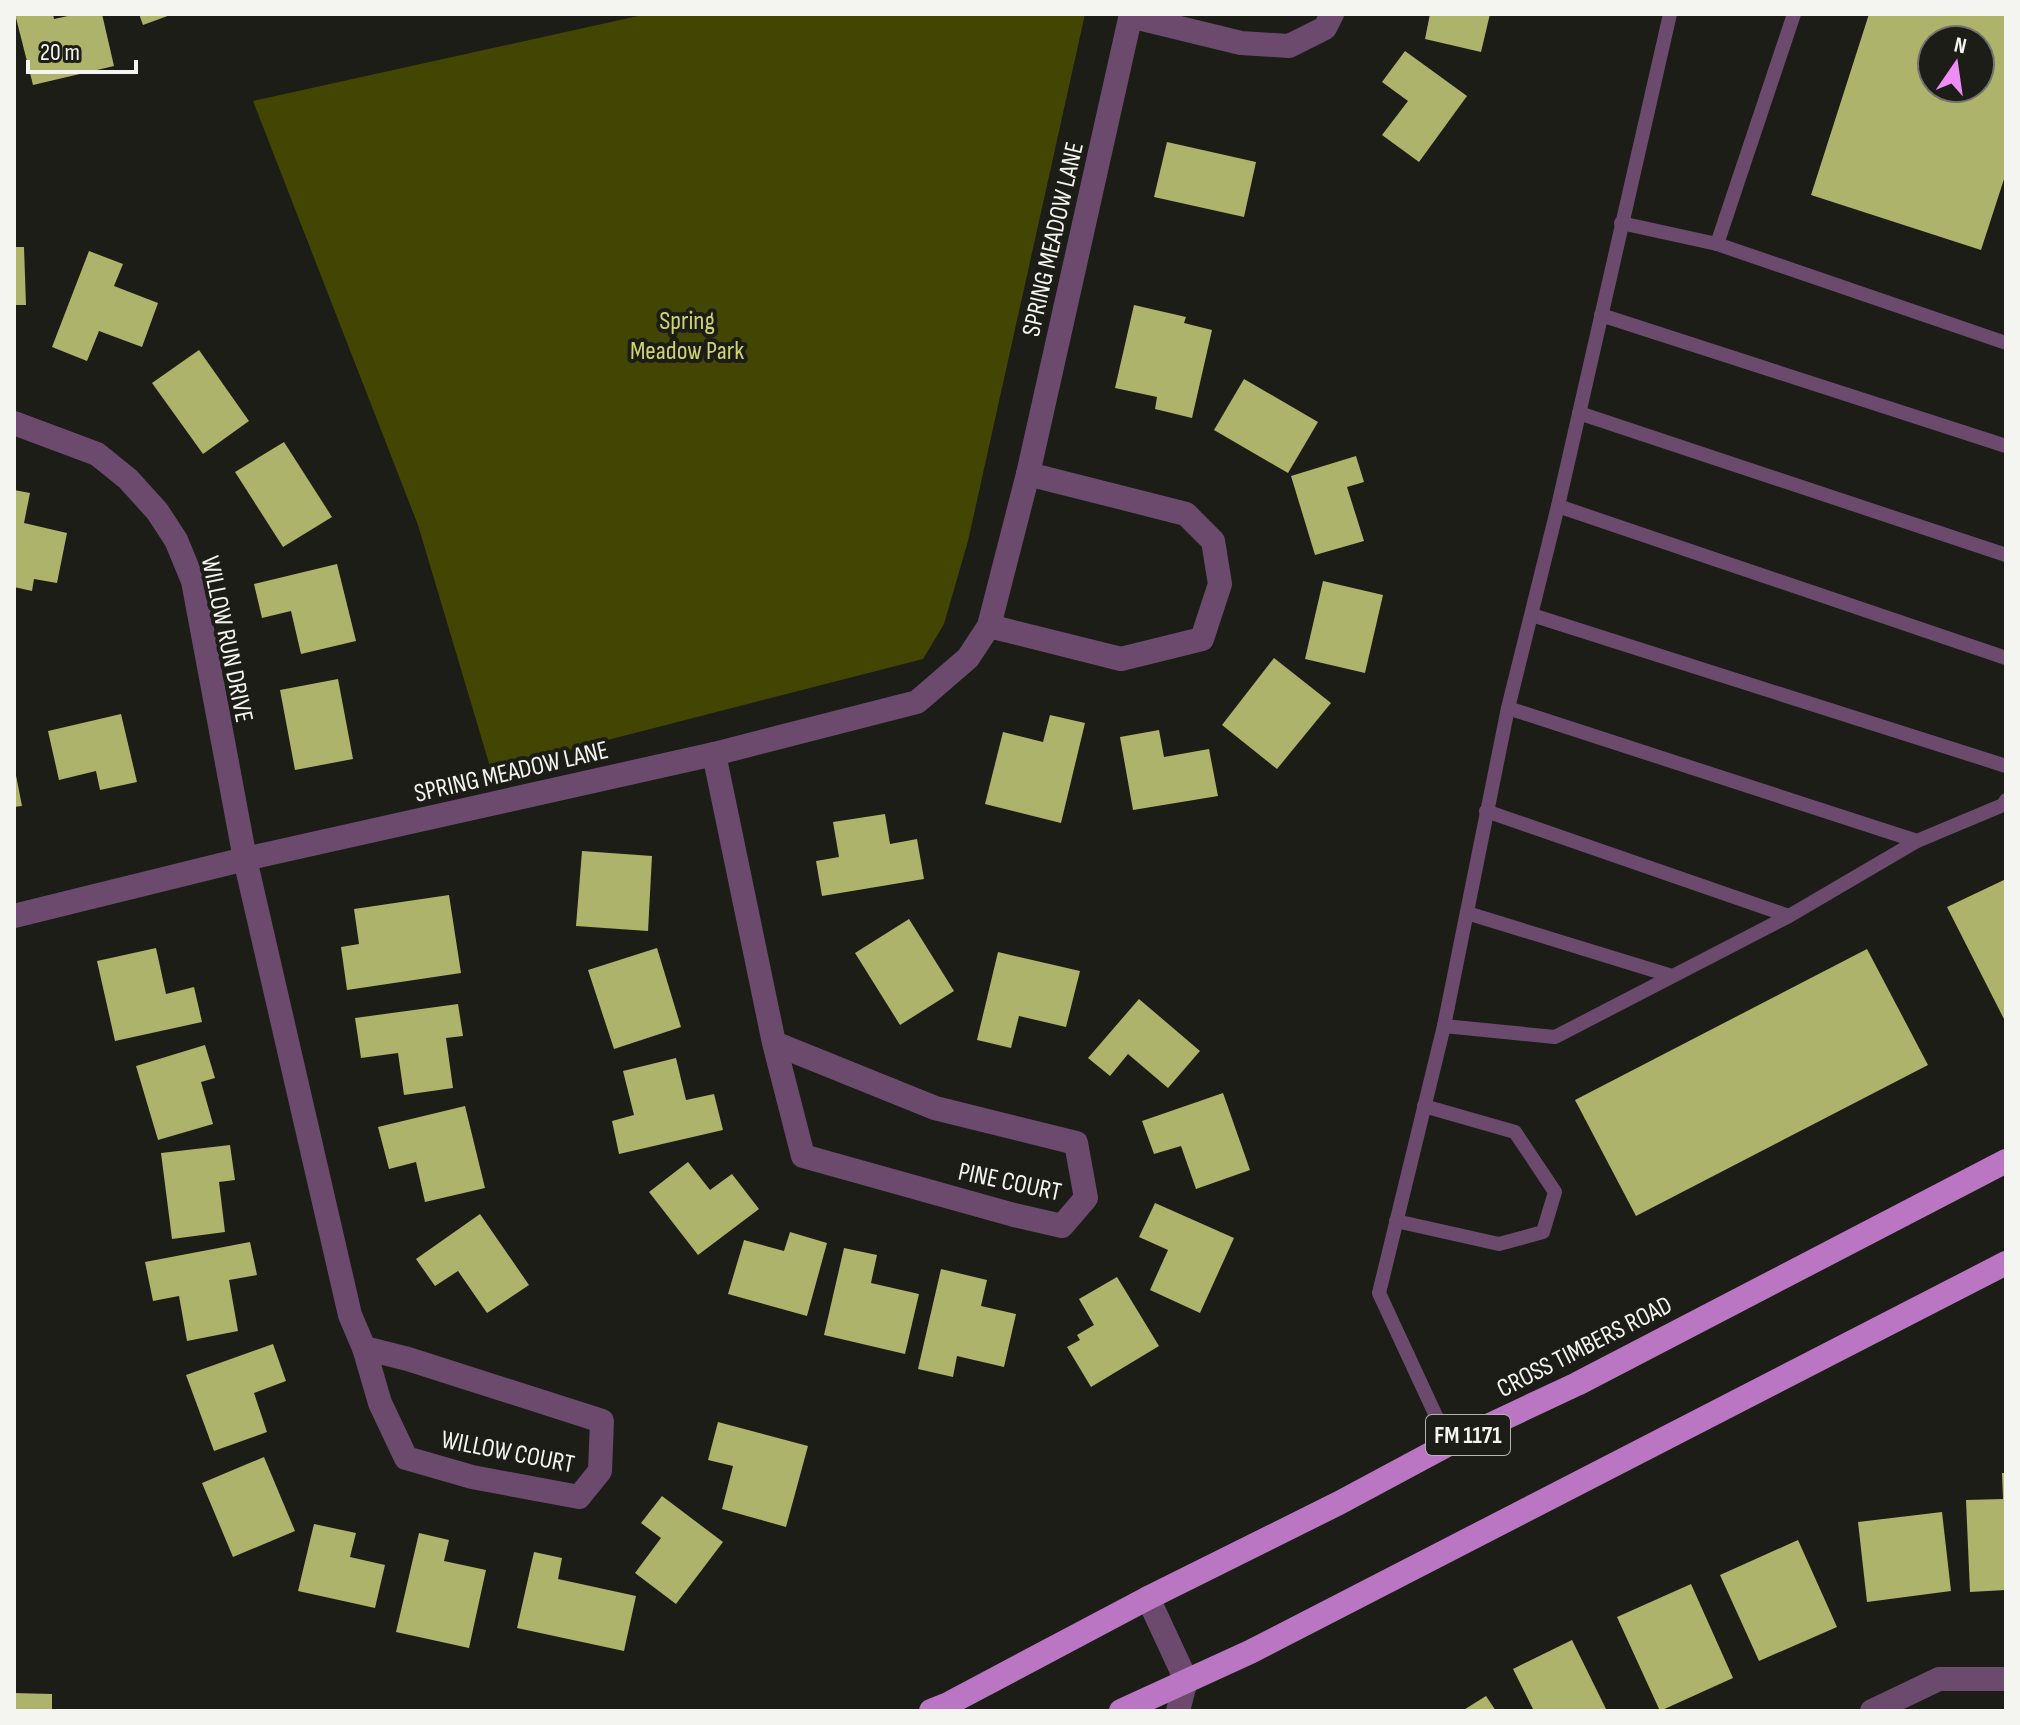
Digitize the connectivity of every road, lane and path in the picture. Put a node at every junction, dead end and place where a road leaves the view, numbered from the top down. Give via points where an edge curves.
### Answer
1 (1332, 14) edge
2 (1670, 14) edge
3 (1794, 14) edge
4 (1130, 15) edge
5 (1621, 223) junction
6 (1717, 244) junction
7 (1601, 315) junction
8 (2006, 343) edge
9 (1579, 413) junction
10 (14, 423) edge
11 (2006, 446) edge
12 (1028, 474) junction
13 (1558, 506) junction
14 (2006, 555) edge
15 (1532, 615) junction
16 (989, 626) junction
17 (2006, 658) edge
18 (1508, 708) junction
19 (714, 754) junction
20 (2006, 766) edge
21 (2006, 800) edge
22 (1486, 811) junction
23 (1917, 841) junction
24 (245, 859) junction
25 (1467, 913) junction
26 (14, 916) edge
27 (1789, 916) junction
28 (1672, 976) junction
29 (1444, 1026) junction
30 (774, 1043) junction
31 (1424, 1106) junction
32 (2006, 1161) edge
33 (1396, 1221) junction
34 (2006, 1263) edge
35 (364, 1348) junction
36 (1449, 1444) junction
37 (1148, 1598) junction
38 (2006, 1679) edge
39 (1186, 1680) junction
40 (931, 1711) edge
41 (1121, 1711) edge
42 (1178, 1711) edge
43 (1872, 1711) edge

1 - 4 street, SPRING MEADOW LANE via 1325,28 1289,46 1241,43
2 - 5 lane
3 - 6 lane
4 - 12 street, SPRING MEADOW LANE
5 - 6 lane
5 - 7 lane
6 - 8 lane
7 - 9 lane
7 - 11 lane
9 - 13 lane
9 - 14 lane
10 - 24 street, WILLOW RUN DRIVE via 97,454 128,479 176,540 193,581
12 - 16 street, SPRING MEADOW LANE
12 - 16 street via 1186,514 1213,541 1220,584 1202,639 1121,659
13 - 15 lane
13 - 17 lane
15 - 18 lane
15 - 20 lane
16 - 19 street, SPRING MEADOW LANE via 968,658 917,702
18 - 22 lane
18 - 23 lane
19 - 24 street, SPRING MEADOW LANE
19 - 30 street, PINE COURT
21 - 23 lane
22 - 25 lane
22 - 27 lane
23 - 27 lane
24 - 26 street, SPRING MEADOW LANE
24 - 35 street, WILLOW COURT via 350,1315
25 - 28 lane
25 - 29 lane
27 - 28 lane
28 - 29 lane via 1555,1037
29 - 31 lane
30 - 30 street, PINE COURT via 935,1108 1076,1143 1086,1198 1062,1226 803,1156
31 - 33 lane
31 - 33 lane via 1515,1132 1555,1192 1543,1232 1499,1244
32 - 36 main road, CROSS TIMBERS ROAD / FM 1171 via 1577,1384
33 - 36 lane via 1379,1293
34 - 39 main road via 1264,1645
35 - 35 street, WILLOW COURT via 602,1421 600,1471 579,1497 472,1477 406,1458 380,1403
36 - 37 main road, CROSS TIMBERS ROAD / FM 1171
37 - 39 street
37 - 40 main road, CROSS TIMBERS ROAD / FM 1171
38 - 43 street via 1939,1679
39 - 41 main road
39 - 42 street

